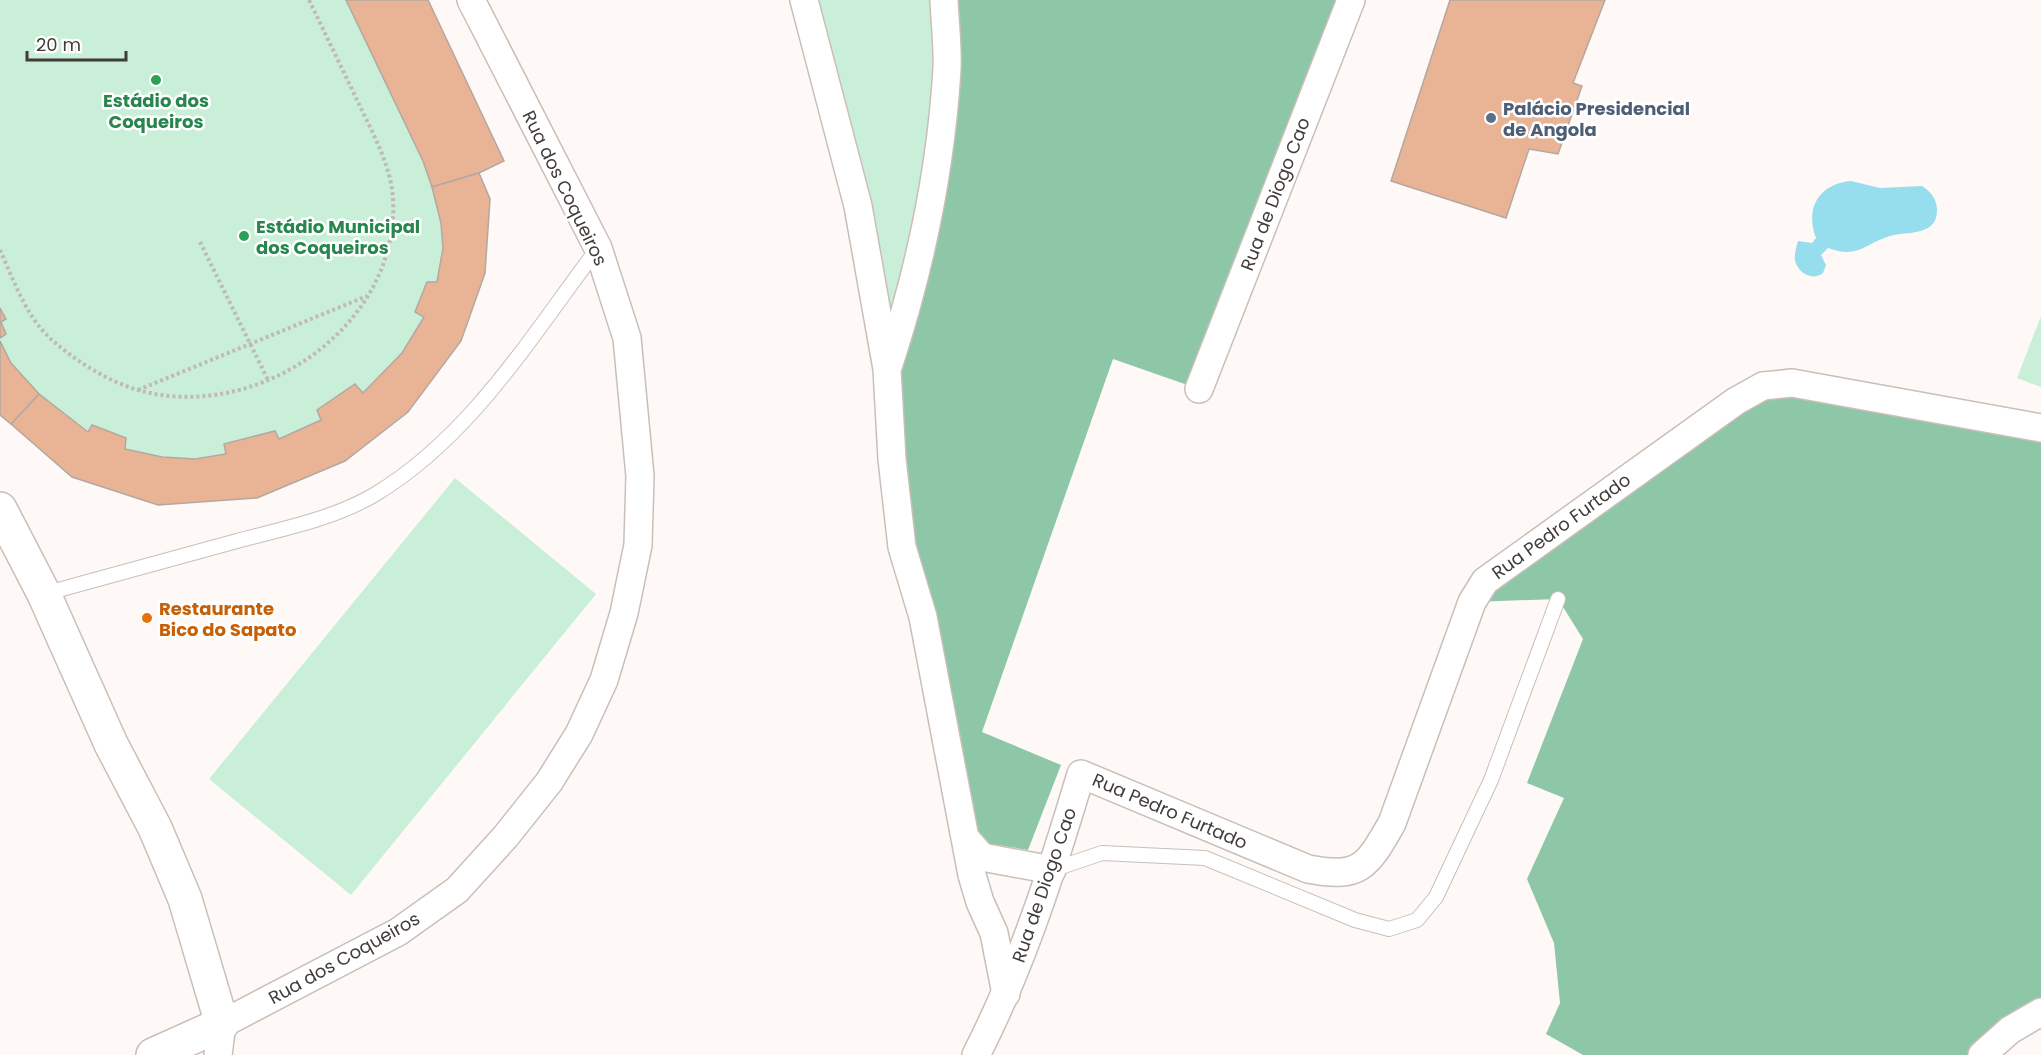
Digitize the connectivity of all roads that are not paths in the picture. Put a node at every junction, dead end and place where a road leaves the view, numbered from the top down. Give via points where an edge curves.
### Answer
1 (471, 0) edge
2 (804, 0) edge
3 (944, 0) edge
4 (1351, 0) edge
5 (598, 248) junction
6 (887, 369) junction
7 (1199, 389) dead end
8 (2041, 428) edge
9 (0, 509) edge
10 (44, 594) junction
11 (1558, 599) dead end
12 (1081, 774) joint
13 (967, 840) junction
14 (1052, 870) junction
15 (1006, 995) junction
16 (2041, 1012) edge
17 (220, 1039) edge
18 (153, 1055) edge
19 (976, 1055) edge
20 (1982, 1055) edge

1 - 5 street, Rua dos Coqueiros
2 - 6 street via 858,206
3 - 6 street via 947,67 938,163 909,302
4 - 7 street, Rua de Diogo Cao
5 - 10 lane via 488,394 436,449 373,495 312,521
5 - 17 street, Rua dos Coqueiros via 627,338 640,476 638,545 624,613 604,680 579,734 528,809 457,890 398,932
6 - 13 street via 902,547 923,617
8 - 12 street, Rua Pedro Furtado via 1792,383 1763,386 1736,402 1485,581 1472,602 1392,823 1360,867 1337,875 1308,870
9 - 10 street
10 - 17 street via 181,889
11 - 14 lane via 1491,780 1436,897 1417,920 1389,929 1354,920 1205,858 1102,853
12 - 14 street, Rua de Diogo Cao
13 - 14 street via 982,857
13 - 15 street via 972,875 994,933
14 - 15 street, Rua de Diogo Cao
15 - 19 street, Rua de Diogo Cao
16 - 20 street via 2010,1030
17 - 18 street

